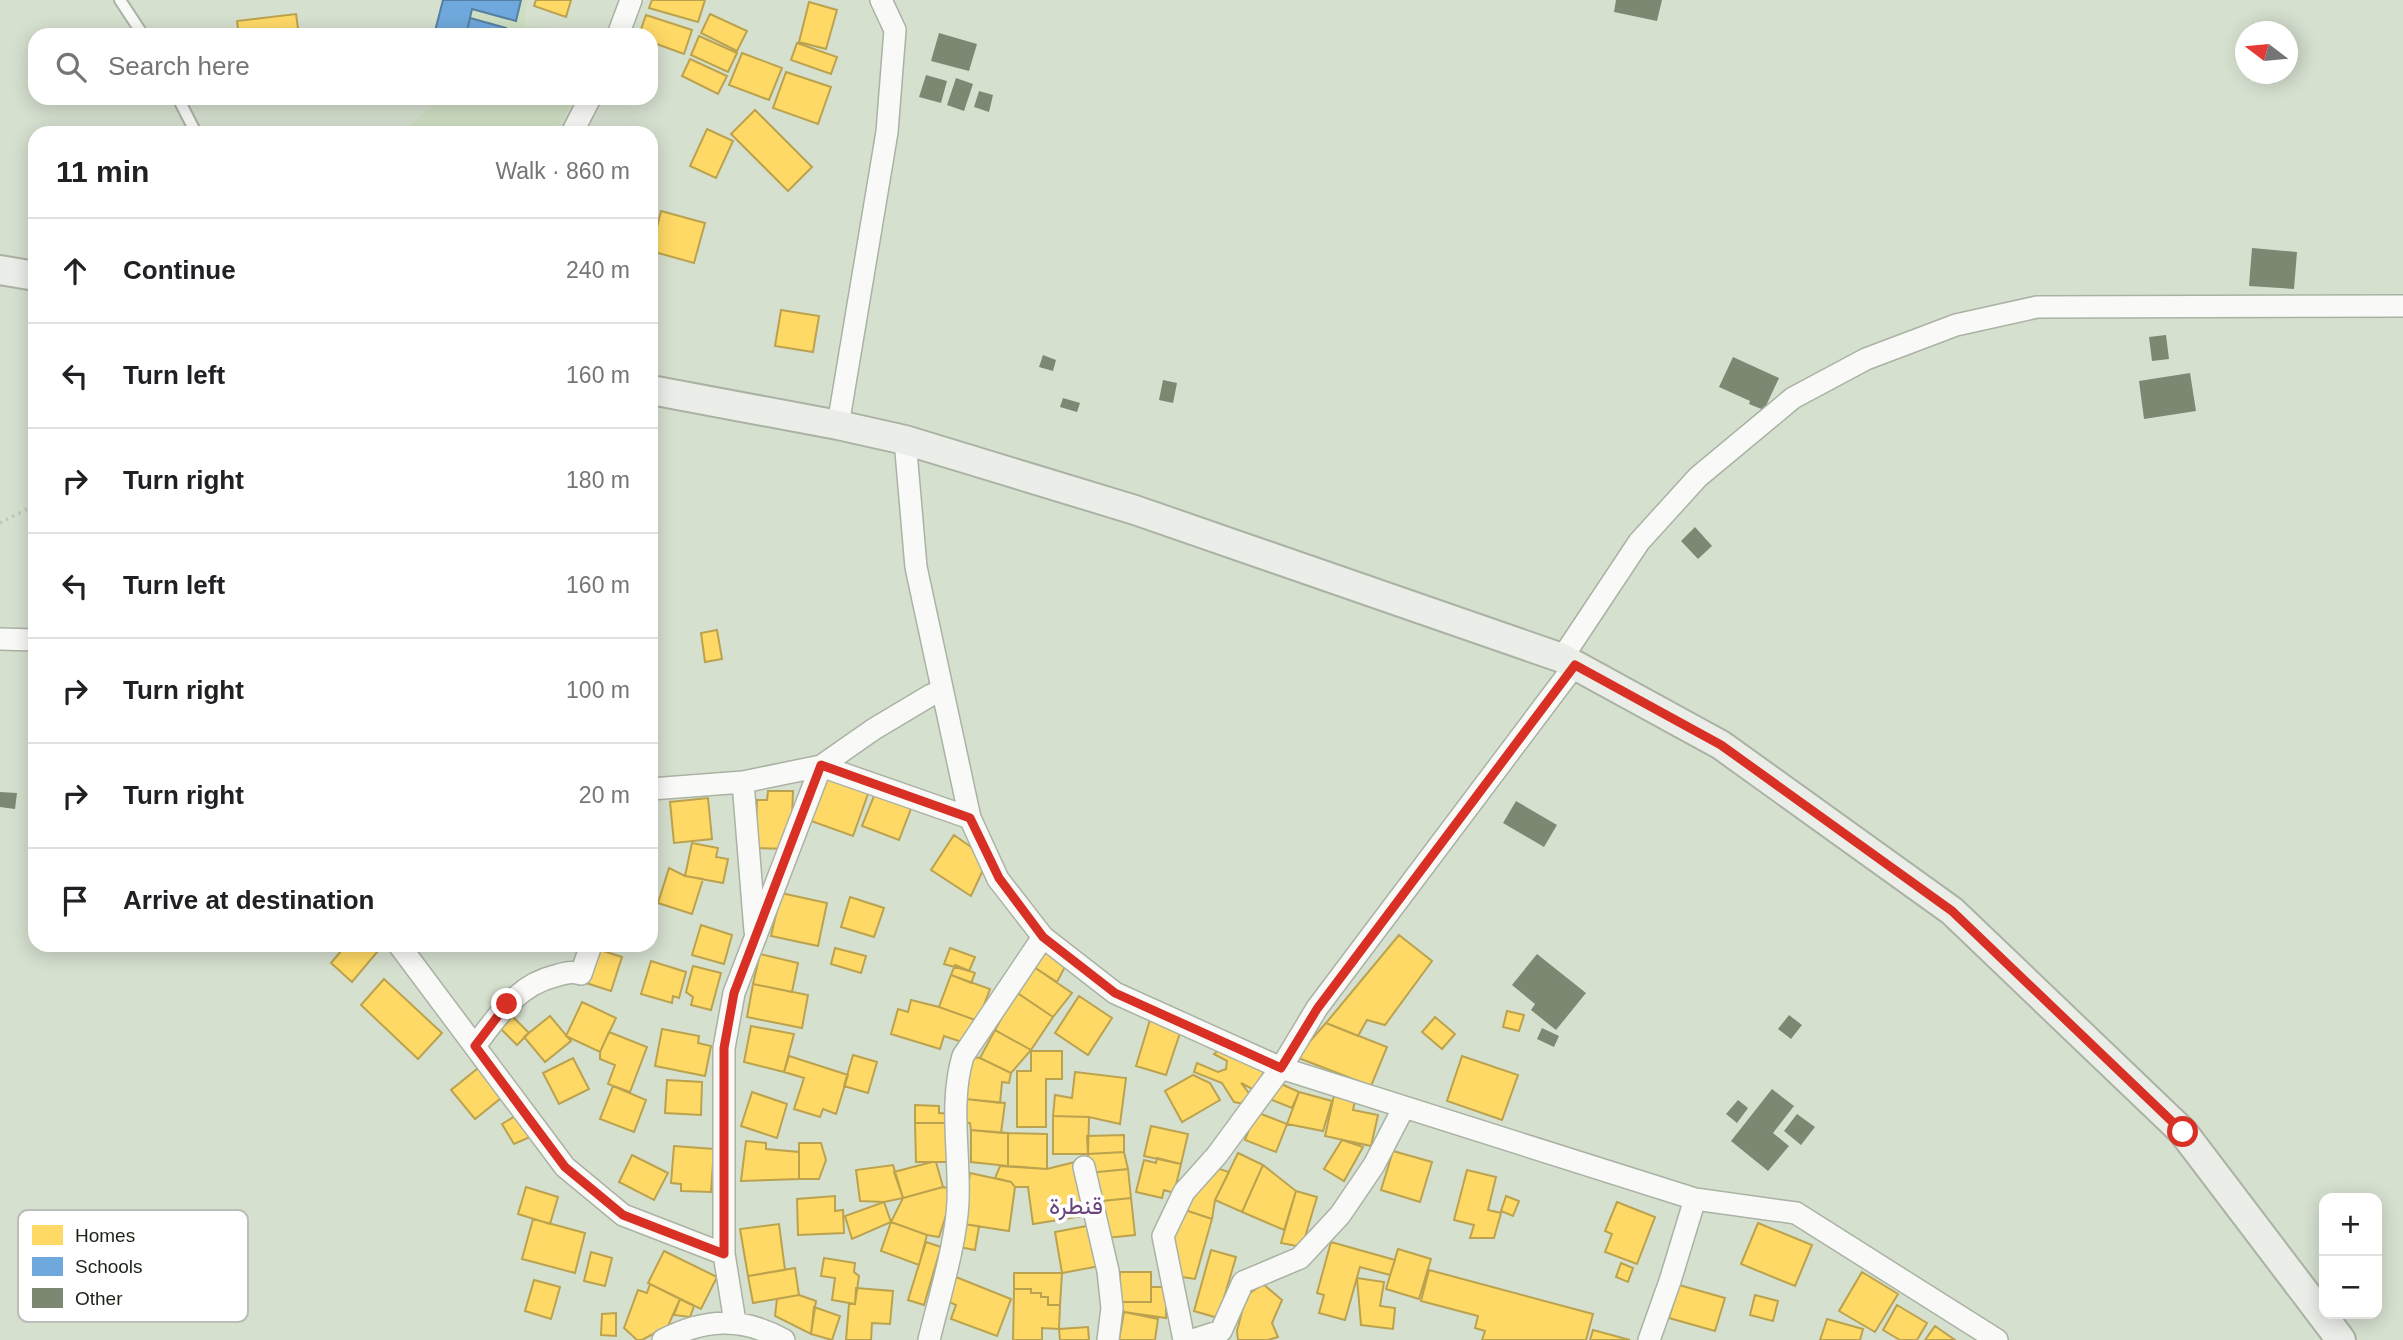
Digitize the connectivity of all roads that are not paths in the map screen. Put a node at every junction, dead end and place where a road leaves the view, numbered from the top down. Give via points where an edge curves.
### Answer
1 (120, 0) edge
2 (631, 0) edge
3 (881, 0) edge
4 (138, 28) edge
5 (621, 28) edge
6 (182, 105) edge
7 (586, 105) edge
8 (192, 126) edge
9 (576, 126) edge
10 (0, 270) edge
11 (28, 275) edge
12 (2403, 306) edge
13 (658, 391) edge
14 (838, 425) junction
15 (905, 440) junction
16 (0, 639) edge
17 (28, 640) edge
18 (1568, 662) junction
19 (942, 691) junction
20 (821, 765) junction
21 (743, 782) junction
22 (658, 788) edge
23 (970, 818) junction
24 (755, 937) junction
25 (1043, 937) junction
26 (405, 952) edge
27 (589, 952) edge
28 (475, 1046) junction
29 (1281, 1068) junction
30 (1404, 1107) junction
31 (1084, 1167) dead end
32 (1695, 1199) junction
33 (724, 1254) junction
34 (734, 1322) junction
35 (663, 1340) edge
36 (784, 1340) edge
37 (929, 1340) edge
38 (1108, 1340) edge
39 (1184, 1340) edge
40 (1193, 1340) edge
41 (1649, 1340) edge
42 (1997, 1340) edge
43 (2341, 1340) edge

1 - 4 lane
2 - 5 street
3 - 14 street via 895,30 887,132
6 - 8 lane
7 - 9 street
10 - 11 main road
12 - 18 street via 2037,307 1956,325 1866,359 1793,398 1698,477 1639,542
13 - 14 main road
14 - 15 main road
15 - 18 main road via 1135,510
15 - 19 street via 916,567
16 - 17 street
18 - 29 street via 1317,1009
18 - 43 main road via 1721,745 1952,911 2183,1132
19 - 20 street
19 - 23 street
20 - 21 street
20 - 23 street
20 - 24 street
21 - 22 street
21 - 24 street
23 - 25 street via 999,878
24 - 33 street via 734,993 724,1048
25 - 29 street via 1115,993
25 - 37 street via 963,1056 955,1094 958,1204
26 - 28 street
27 - 28 street via 581,974 572,971 536,980 507,1004
28 - 33 street via 565,1167 623,1215
29 - 30 street
29 - 39 street via 1184,1192 1163,1236
30 - 32 street
30 - 40 street via 1374,1165 1340,1215 1300,1258 1242,1282 1221,1331
31 - 38 street via 1108,1270 1112,1308
32 - 41 street
32 - 42 street via 1796,1213
33 - 34 street
34 - 35 street via 686,1328
34 - 36 street via 767,1330

